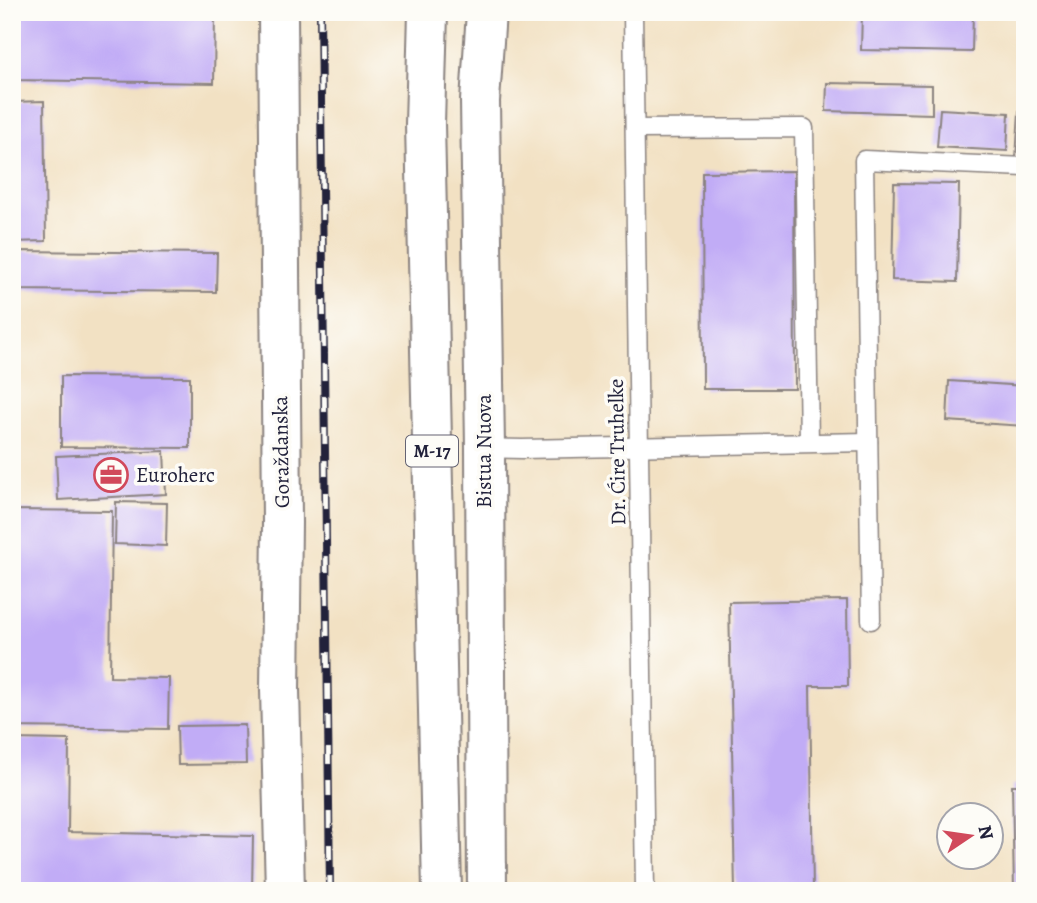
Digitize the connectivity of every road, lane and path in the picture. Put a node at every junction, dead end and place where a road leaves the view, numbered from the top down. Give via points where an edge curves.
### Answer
1 (278, 12) edge
2 (428, 12) edge
3 (486, 12) edge
4 (633, 12) edge
5 (635, 129) junction
6 (1025, 167) edge
7 (809, 442) junction
8 (868, 442) junction
9 (639, 446) junction
10 (485, 448) junction
11 (871, 620) dead end
12 (285, 891) edge
13 (442, 891) edge
14 (487, 891) edge
15 (645, 891) edge

1 - 12 main road, Goraždanska
2 - 13 main road, M-17 via 425,124
3 - 10 main road, Bistua Nuova via 480,101
4 - 5 lane, Dr. Ćire Truhelke
5 - 7 lane via 804,128
5 - 9 lane, Dr. Ćire Truhelke
6 - 8 lane via 864,160
7 - 8 lane
7 - 9 lane
8 - 11 lane
9 - 10 lane
9 - 15 lane, Dr. Ćire Truhelke
10 - 14 main road, Bistua Nuova

